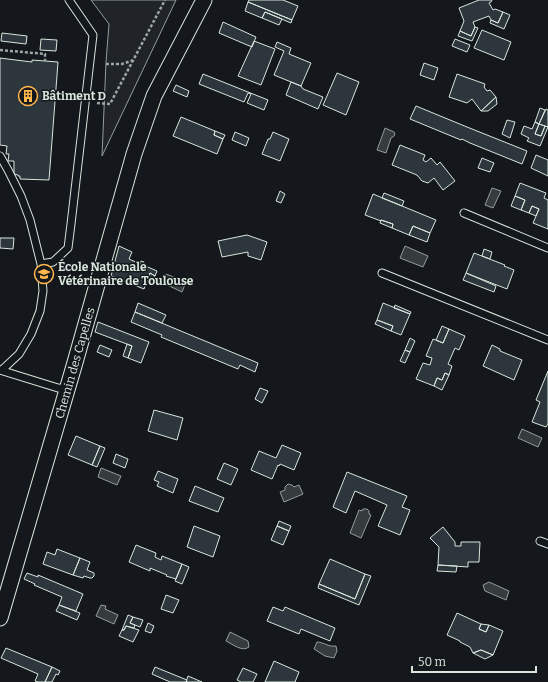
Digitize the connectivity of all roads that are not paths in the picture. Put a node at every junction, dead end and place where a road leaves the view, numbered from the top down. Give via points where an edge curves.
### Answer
1 (69, 0) edge
2 (204, 0) edge
3 (0, 156) edge
4 (464, 214) dead end
5 (548, 248) edge
6 (41, 264) junction
7 (382, 273) dead end
8 (548, 340) edge
9 (1, 370) edge
10 (67, 389) junction
11 (540, 541) dead end
12 (548, 544) edge
13 (0, 618) edge

1 - 6 lane via 92,35 85,103 68,248 53,262
2 - 10 street, Chemin des Capelles via 154,96 134,154
3 - 6 lane via 30,220
4 - 5 lane
6 - 9 lane via 43,291 40,310 31,334 19,354
7 - 8 lane
9 - 10 lane
10 - 13 street, Chemin des Capelles
11 - 12 lane

